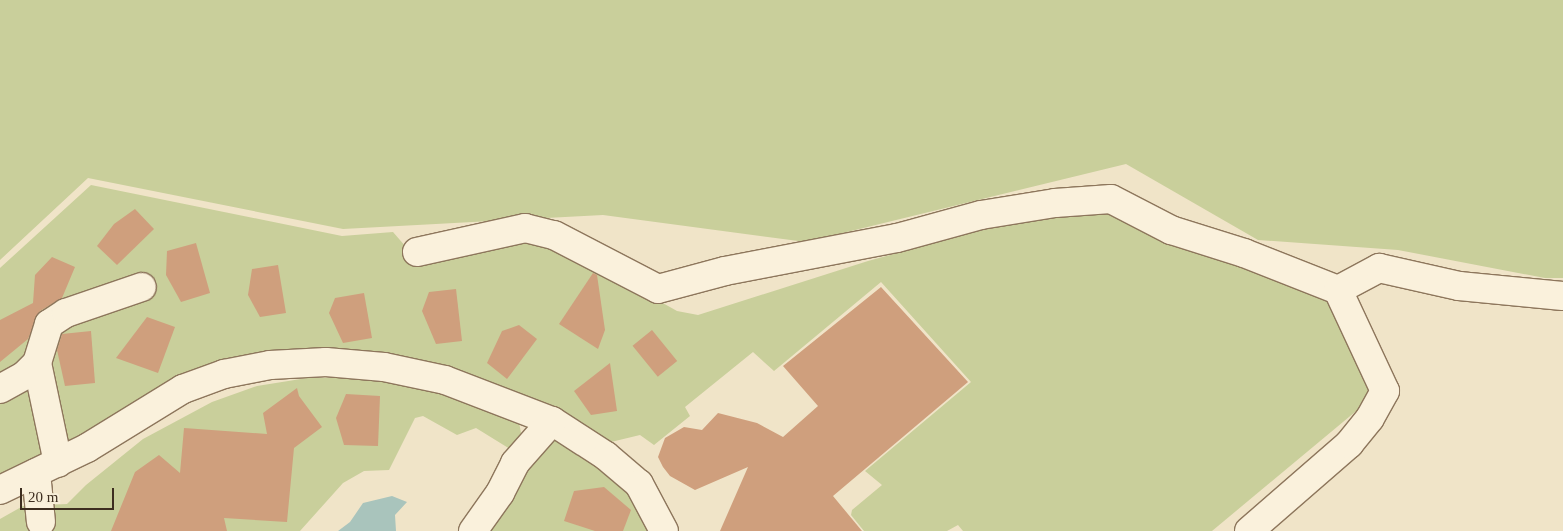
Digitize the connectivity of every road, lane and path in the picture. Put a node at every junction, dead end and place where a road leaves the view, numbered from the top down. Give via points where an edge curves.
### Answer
1 (417, 252) dead end
2 (142, 286) dead end
3 (1338, 290) junction
4 (1563, 296) edge
5 (37, 363) junction
6 (0, 389) edge
7 (552, 421) junction
8 (47, 468) junction
9 (0, 490) edge
10 (41, 522) dead end
11 (473, 531) edge
12 (664, 531) edge
13 (1249, 531) edge

1 - 3 street via 524,228 554,235 658,289 725,271 897,238 981,214 1055,202 1111,199 1171,230 1244,253
2 - 5 street via 66,312 49,324
3 - 4 street via 1379,268 1459,286
3 - 13 street via 1385,391 1370,418 1349,444
5 - 6 street via 25,375
5 - 8 street
7 - 8 street via 445,380 384,367 326,362 270,365 224,374 182,389
7 - 11 street via 515,462 500,493
7 - 12 street via 606,456 639,484
8 - 9 street
8 - 10 street

